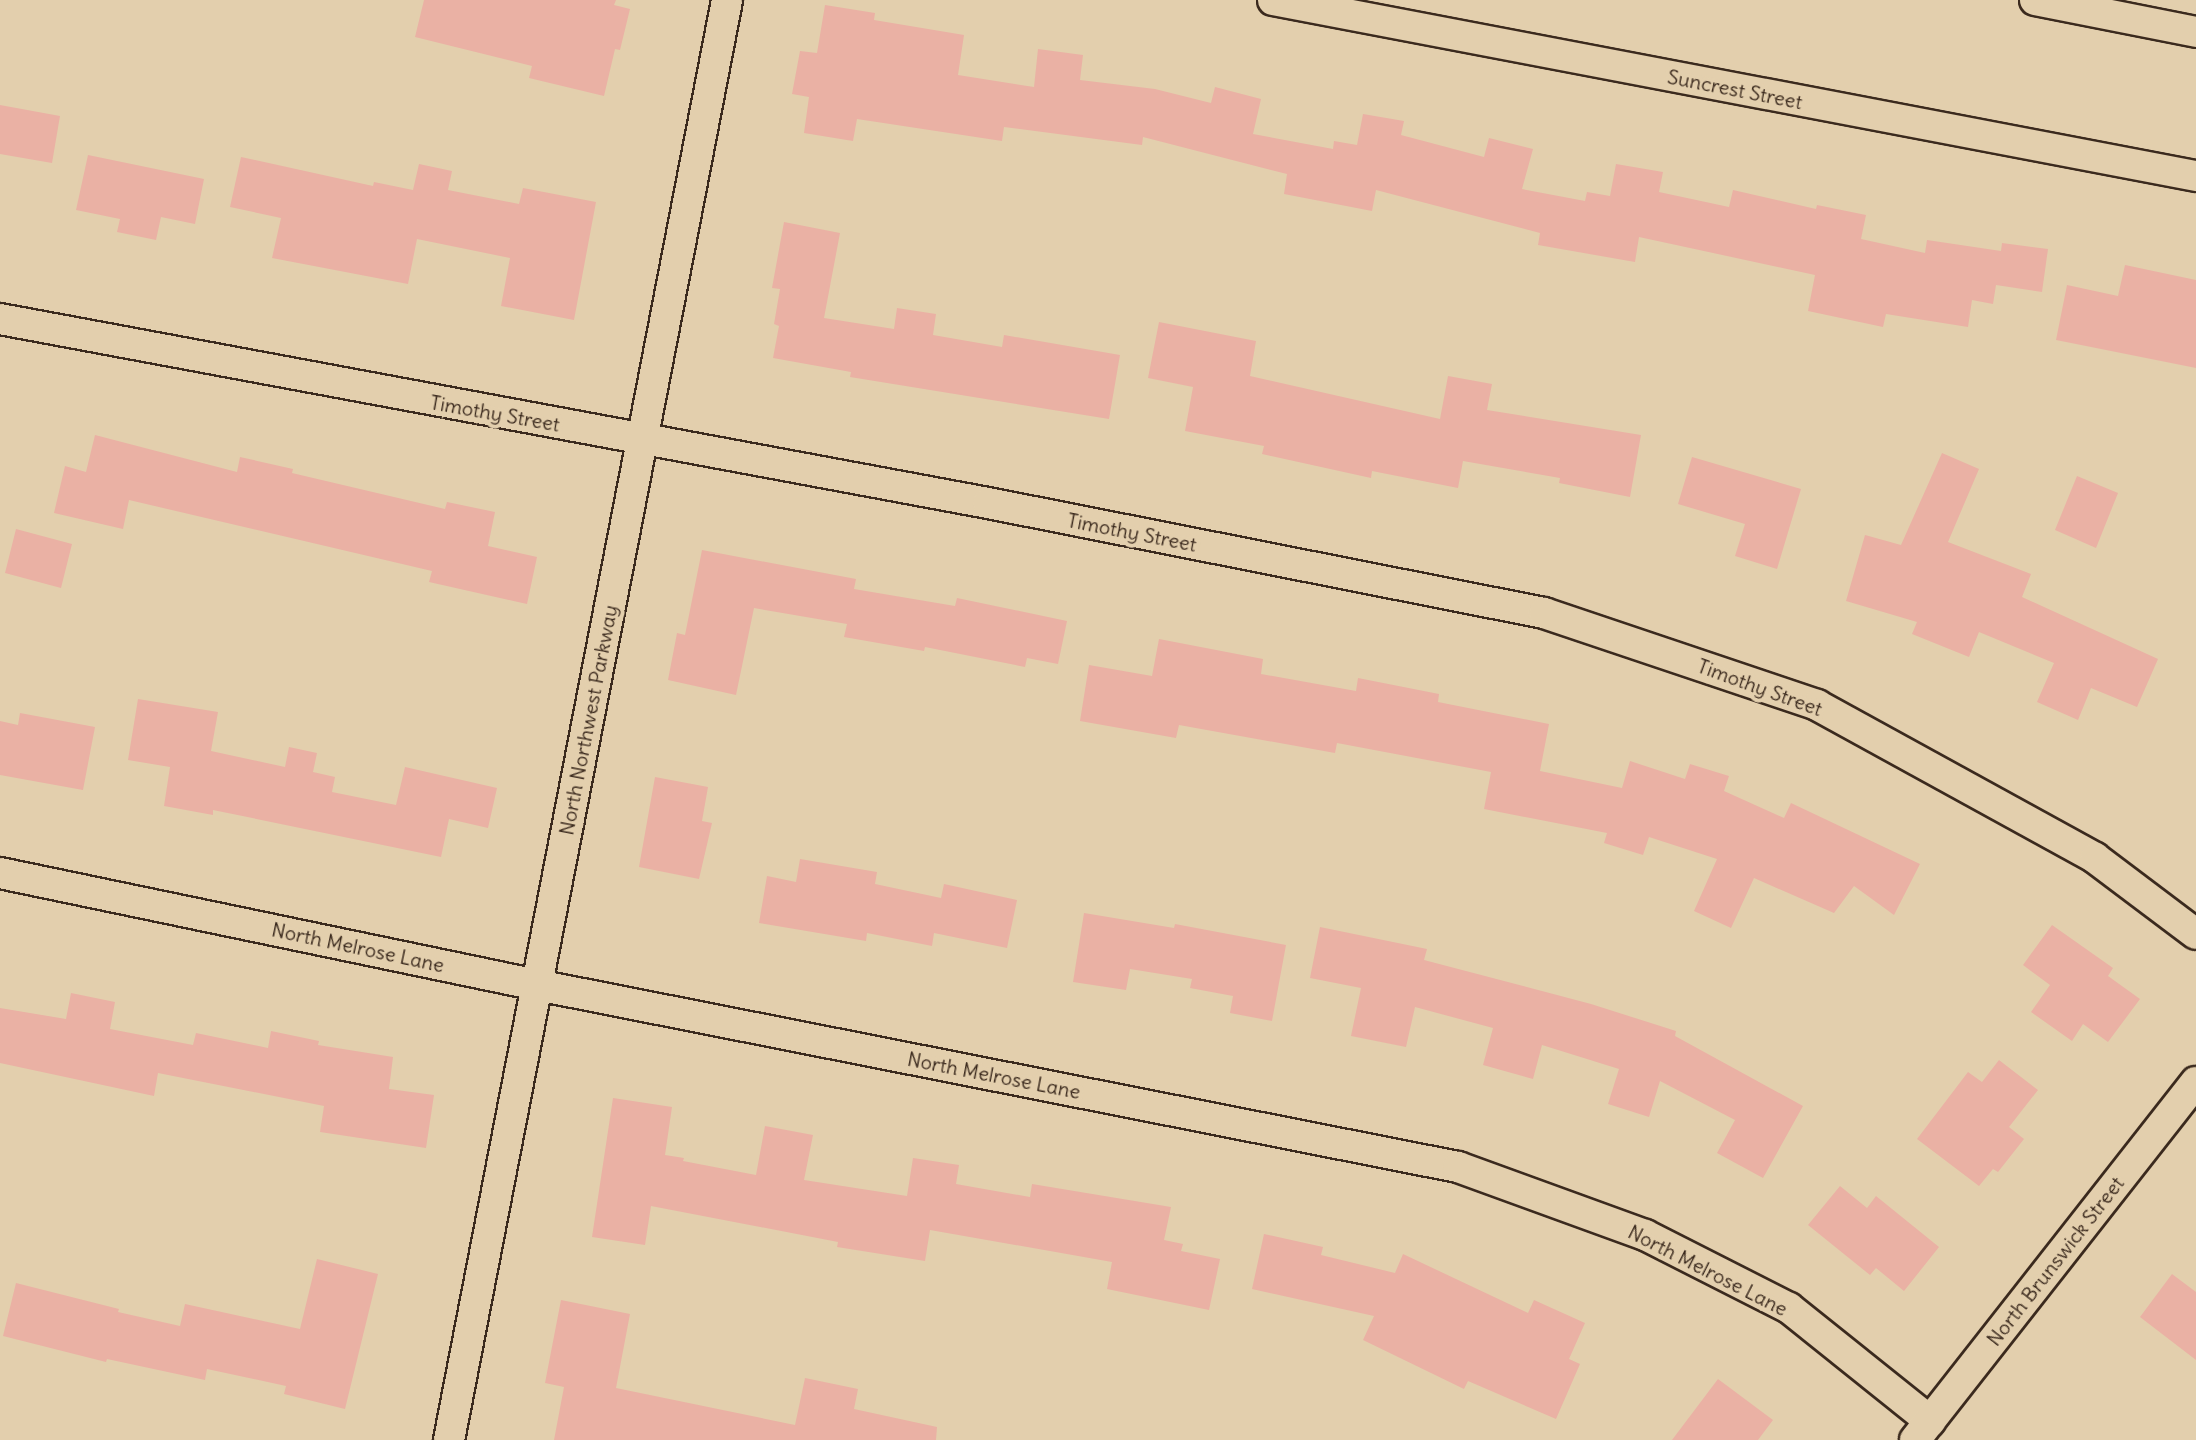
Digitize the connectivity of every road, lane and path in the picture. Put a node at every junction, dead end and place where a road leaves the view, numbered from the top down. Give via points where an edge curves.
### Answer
1 (727, 0) edge
2 (1273, 0) edge
3 (2035, 0) edge
4 (2196, 32) edge
5 (2196, 176) edge
6 (0, 319) edge
7 (642, 440) junction
8 (0, 873) edge
9 (2196, 934) edge
10 (537, 985) junction
11 (2196, 1082) edge
12 (1922, 1430) edge
13 (449, 1440) edge

1 - 7 street, North Northwest Parkway
2 - 5 street, Suncrest Street
3 - 4 street
6 - 7 street, Timothy Street
7 - 9 street, Timothy Street via 1544,613 1817,705 2095,858
7 - 10 street, North Northwest Parkway
8 - 10 street, North Melrose Lane
10 - 12 street, North Melrose Lane via 1458,1167 1645,1235 1789,1308
10 - 13 street, North Northwest Parkway
11 - 12 street, North Brunswick Street

